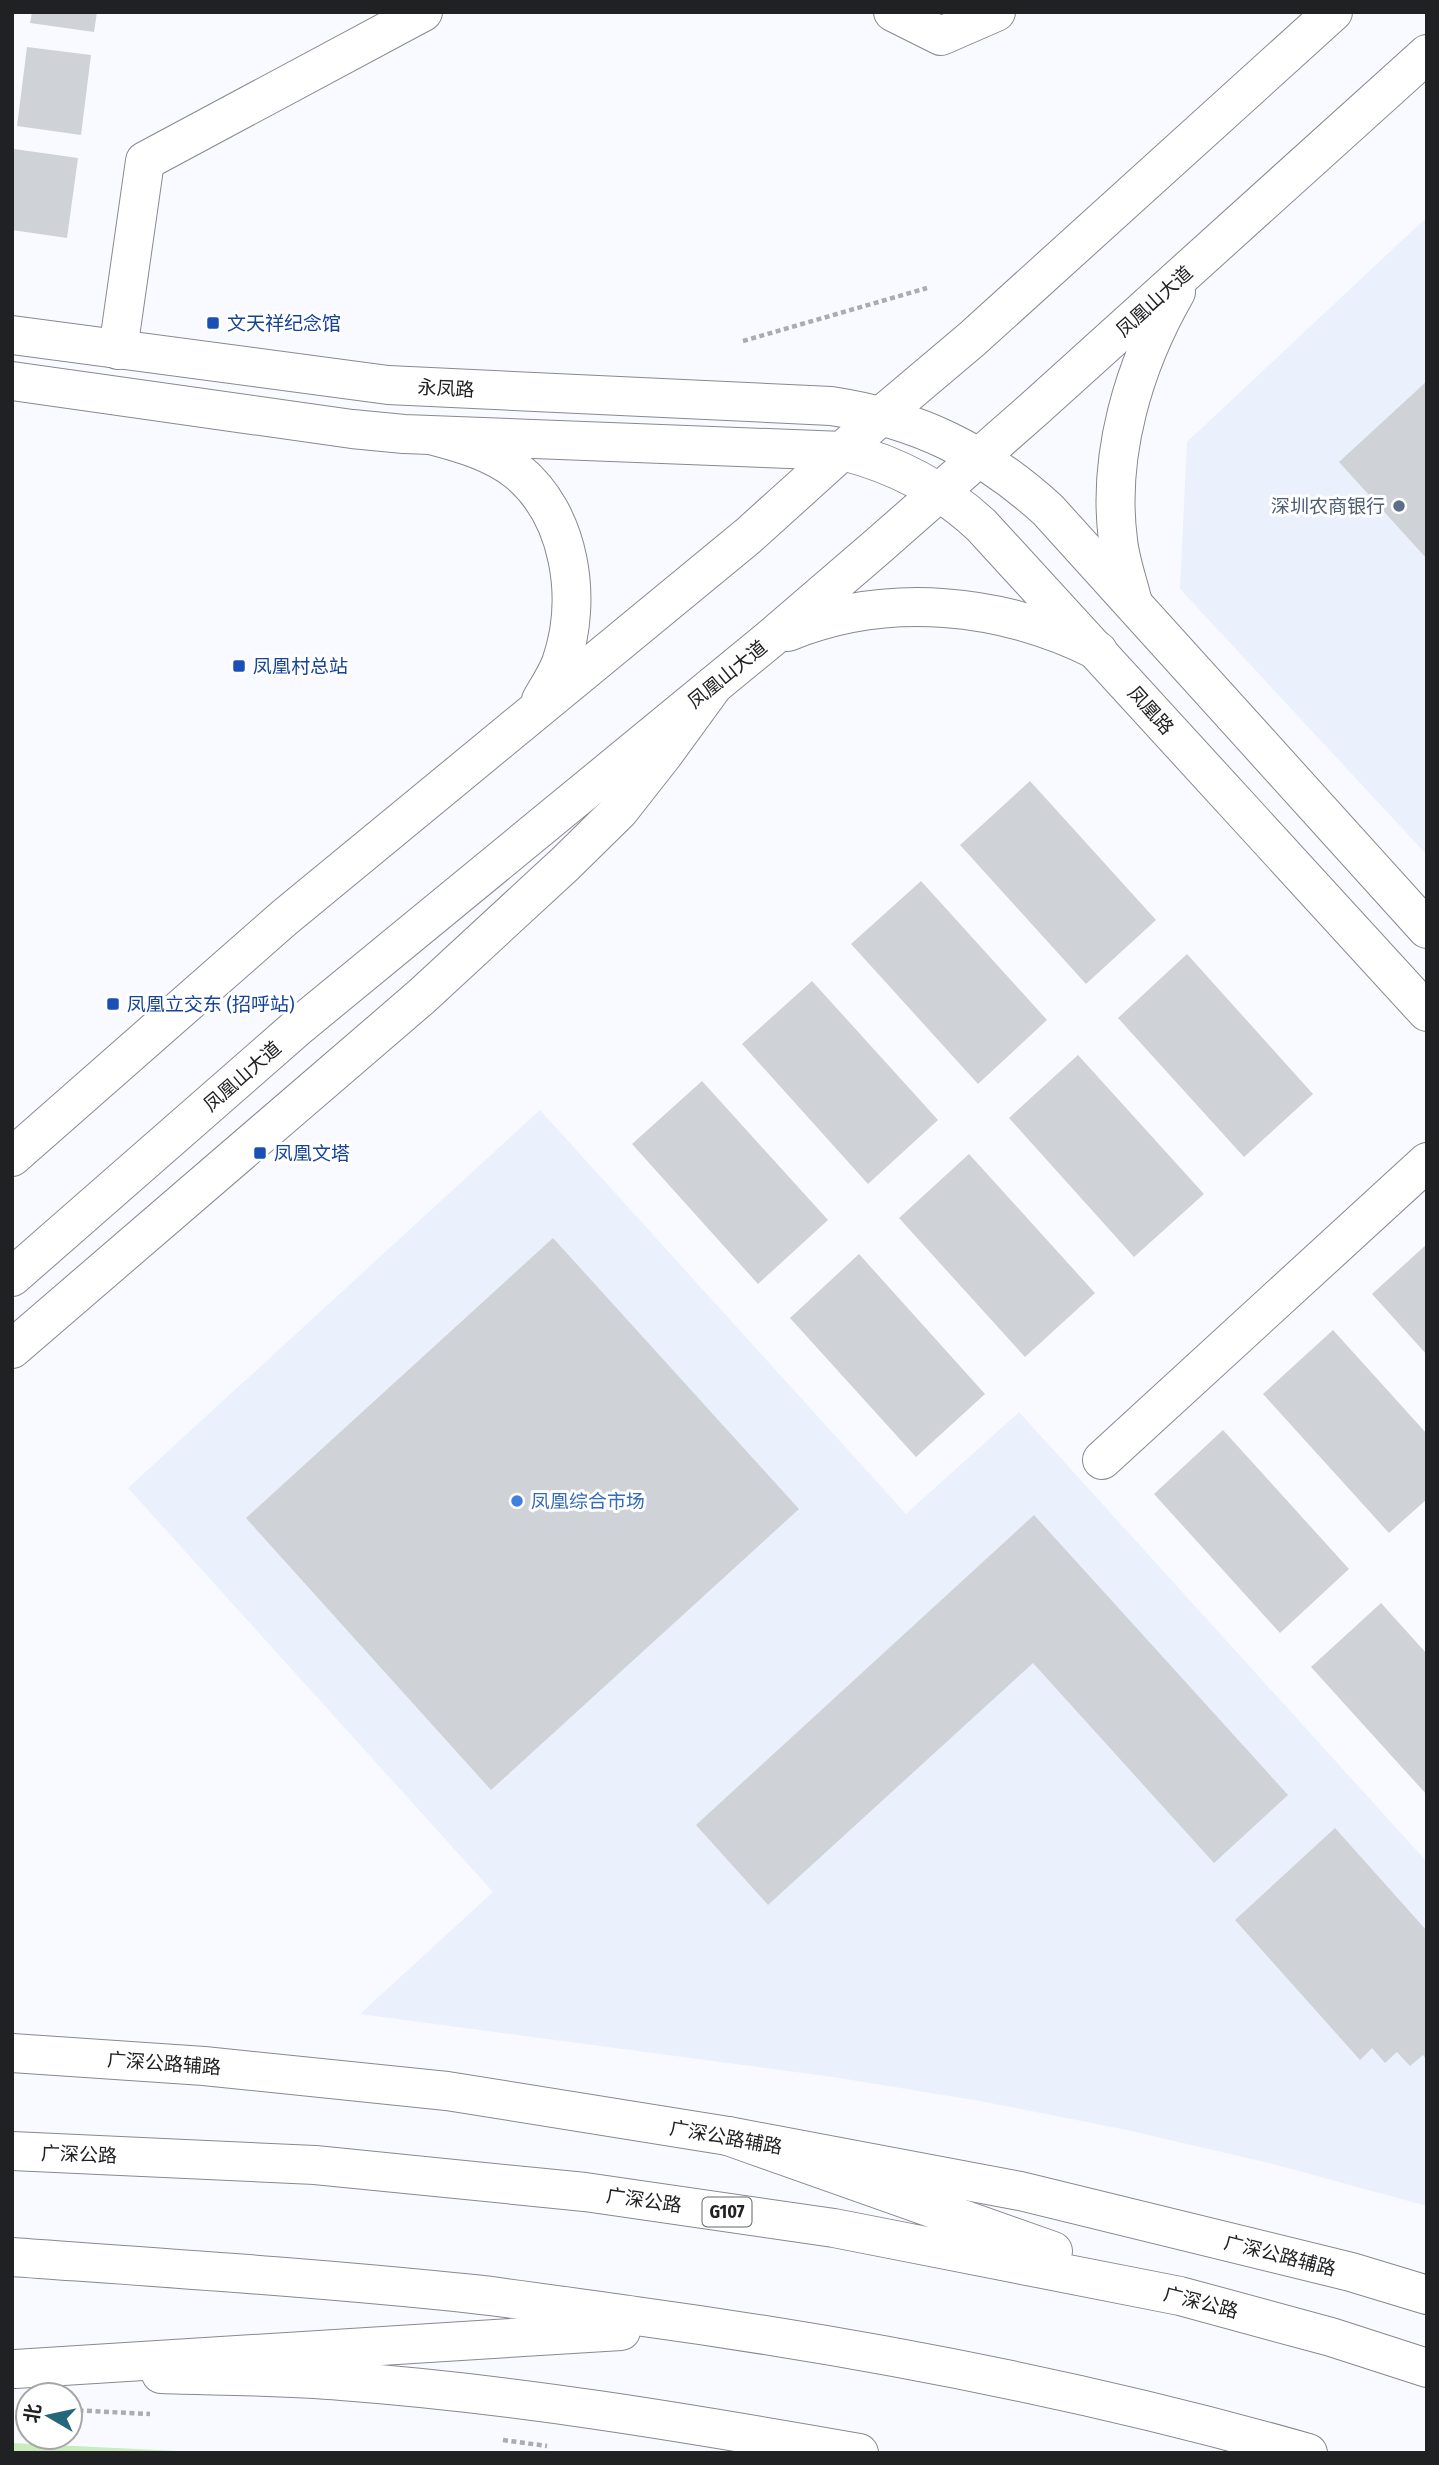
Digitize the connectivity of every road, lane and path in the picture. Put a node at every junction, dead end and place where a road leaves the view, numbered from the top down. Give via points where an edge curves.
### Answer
1 (423, 12) edge
2 (893, 12) edge
3 (996, 12) edge
4 (1333, 12) edge
5 (1427, 54) edge
6 (1192, 266) junction
7 (927, 288) dead end
8 (12, 335) edge
9 (743, 341) dead end
10 (118, 350) junction
11 (12, 381) edge
12 (882, 415) junction
13 (434, 436) junction
14 (843, 451) junction
15 (980, 456) junction
16 (940, 491) junction
17 (1133, 603) junction
18 (770, 639) junction
19 (1098, 651) junction
20 (714, 685) junction
21 (532, 714) junction
22 (1427, 929) edge
23 (1427, 1012) edge
24 (12, 1157) edge
25 (1427, 1162) edge
26 (12, 1277) edge
27 (12, 1349) edge
28 (1102, 1460) dead end
29 (12, 2053) edge
30 (728, 2136) junction
31 (12, 2151) edge
32 (12, 2257) edge
33 (1427, 2295) edge
34 (1180, 2296) junction
35 (705, 2326) junction
36 (1427, 2368) edge
37 (14, 2369) edge
38 (84, 2411) edge
39 (157, 2414) dead end
40 (494, 2439) dead end
41 (560, 2448) dead end
42 (859, 2453) edge
43 (1308, 2453) edge

1 - 10 main road via 145,161
2 - 3 main road via 941,36
4 - 12 main road
5 - 6 main road, 凤凰山大道
6 - 15 main road, 凤凰山大道
6 - 17 main road via 1148,348 1127,411 1117,497 1118,541
7 - 9 path
8 - 10 main road, 永凤路
10 - 12 main road, 永凤路 via 388,385 813,404
11 - 13 main road via 352,429
12 - 14 main road
12 - 15 main road
13 - 14 main road
13 - 21 main road via 482,451 516,471 541,498 558,527 569,573 570,621 561,664
14 - 16 main road, 凤凰路 via 910,474
14 - 21 main road via 748,536
15 - 16 main road, 凤凰山大道
15 - 17 main road via 1048,510
16 - 18 main road, 凤凰山大道
16 - 19 main road, 凤凰路 via 981,525
17 - 22 main road
18 - 19 main road via 844,614 940,608 1021,621
18 - 20 main road, 凤凰山大道
19 - 23 main road, 凤凰路
20 - 26 main road, 凤凰山大道 via 343,990
20 - 27 main road via 619,811 565,864 421,997
21 - 24 main road via 284,918
25 - 28 main road
29 - 30 main road, 广深公路辅路 via 204,2066 447,2091
30 - 33 main road, 广深公路辅路 via 1020,2191
30 - 34 main road
31 - 34 main road, 广深公路 / G107 via 315,2165 585,2192 834,2228
32 - 35 main road via 475,2294
34 - 36 main road, 广深公路 / G107
35 - 37 main road
35 - 43 main road via 1032,2384
37 - 42 main road via 342,2381 645,2416
38 - 39 path
40 - 41 path

